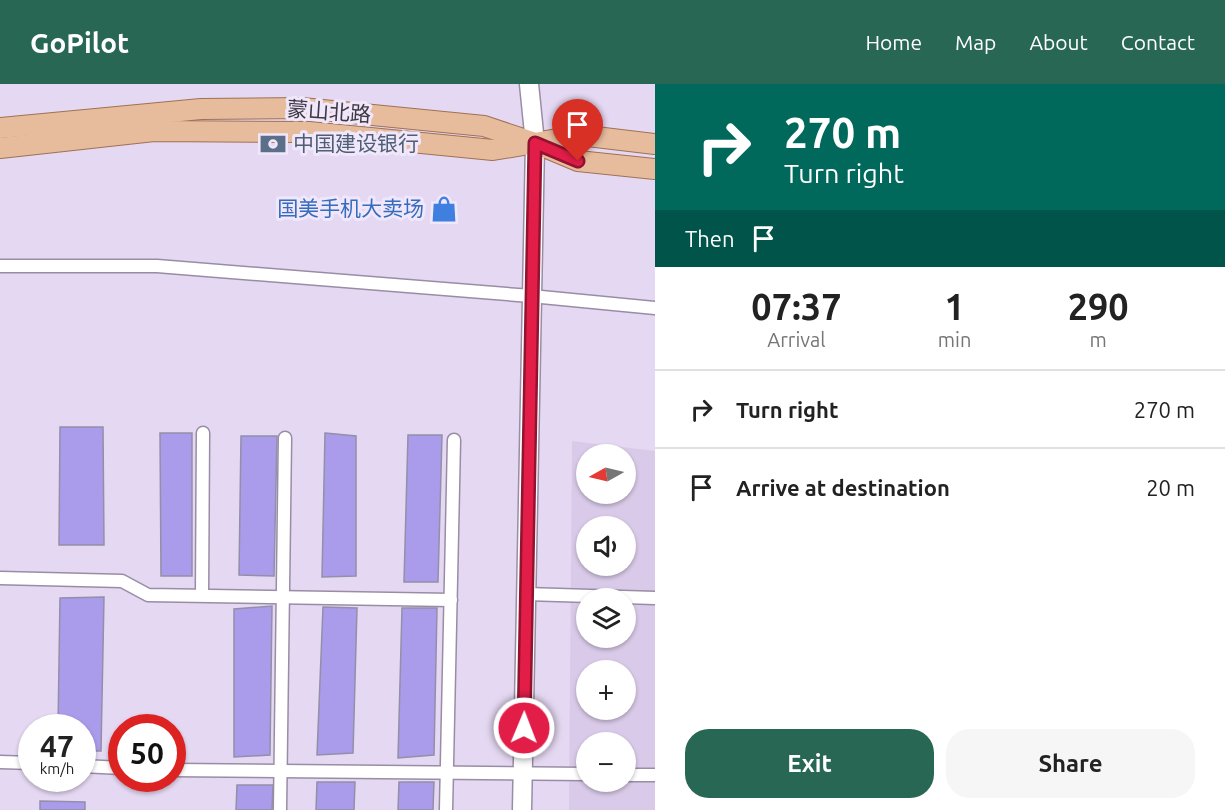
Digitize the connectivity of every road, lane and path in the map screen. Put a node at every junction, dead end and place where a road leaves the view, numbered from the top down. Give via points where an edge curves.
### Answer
1 (530, 84) edge
2 (0, 128) edge
3 (535, 143) junction
4 (655, 144) edge
5 (0, 148) edge
6 (655, 169) edge
7 (0, 266) edge
8 (531, 296) junction
9 (655, 308) edge
10 (203, 433) dead end
11 (285, 438) dead end
12 (454, 440) dead end
13 (0, 578) edge
14 (526, 594) junction
15 (202, 596) junction
16 (281, 597) junction
17 (655, 598) edge
18 (451, 600) junction
19 (0, 762) edge
20 (18, 763) edge
21 (186, 770) edge
22 (280, 770) junction
23 (446, 772) junction
24 (523, 773) junction
25 (576, 774) edge
26 (636, 775) edge
27 (655, 776) edge
28 (280, 810) edge
29 (446, 810) edge
30 (522, 810) edge

1 - 3 main road
2 - 3 main road, 蒙山北路 via 201,109 302,108 484,126
3 - 4 main road, 蒙山北路 via 579,135
3 - 5 main road via 493,150 309,132 220,130 154,131
3 - 6 main road via 578,161
3 - 8 main road
7 - 8 street via 157,266
8 - 9 street
8 - 14 main road
10 - 15 street
11 - 16 street
12 - 18 street
13 - 15 street via 122,581 147,595
14 - 17 street
14 - 24 main road
15 - 16 street
16 - 18 street
16 - 22 street
18 - 23 street
19 - 20 street
21 - 22 street
22 - 23 street
22 - 28 street
23 - 24 street
23 - 29 street
24 - 25 street
24 - 30 main road
26 - 27 street

